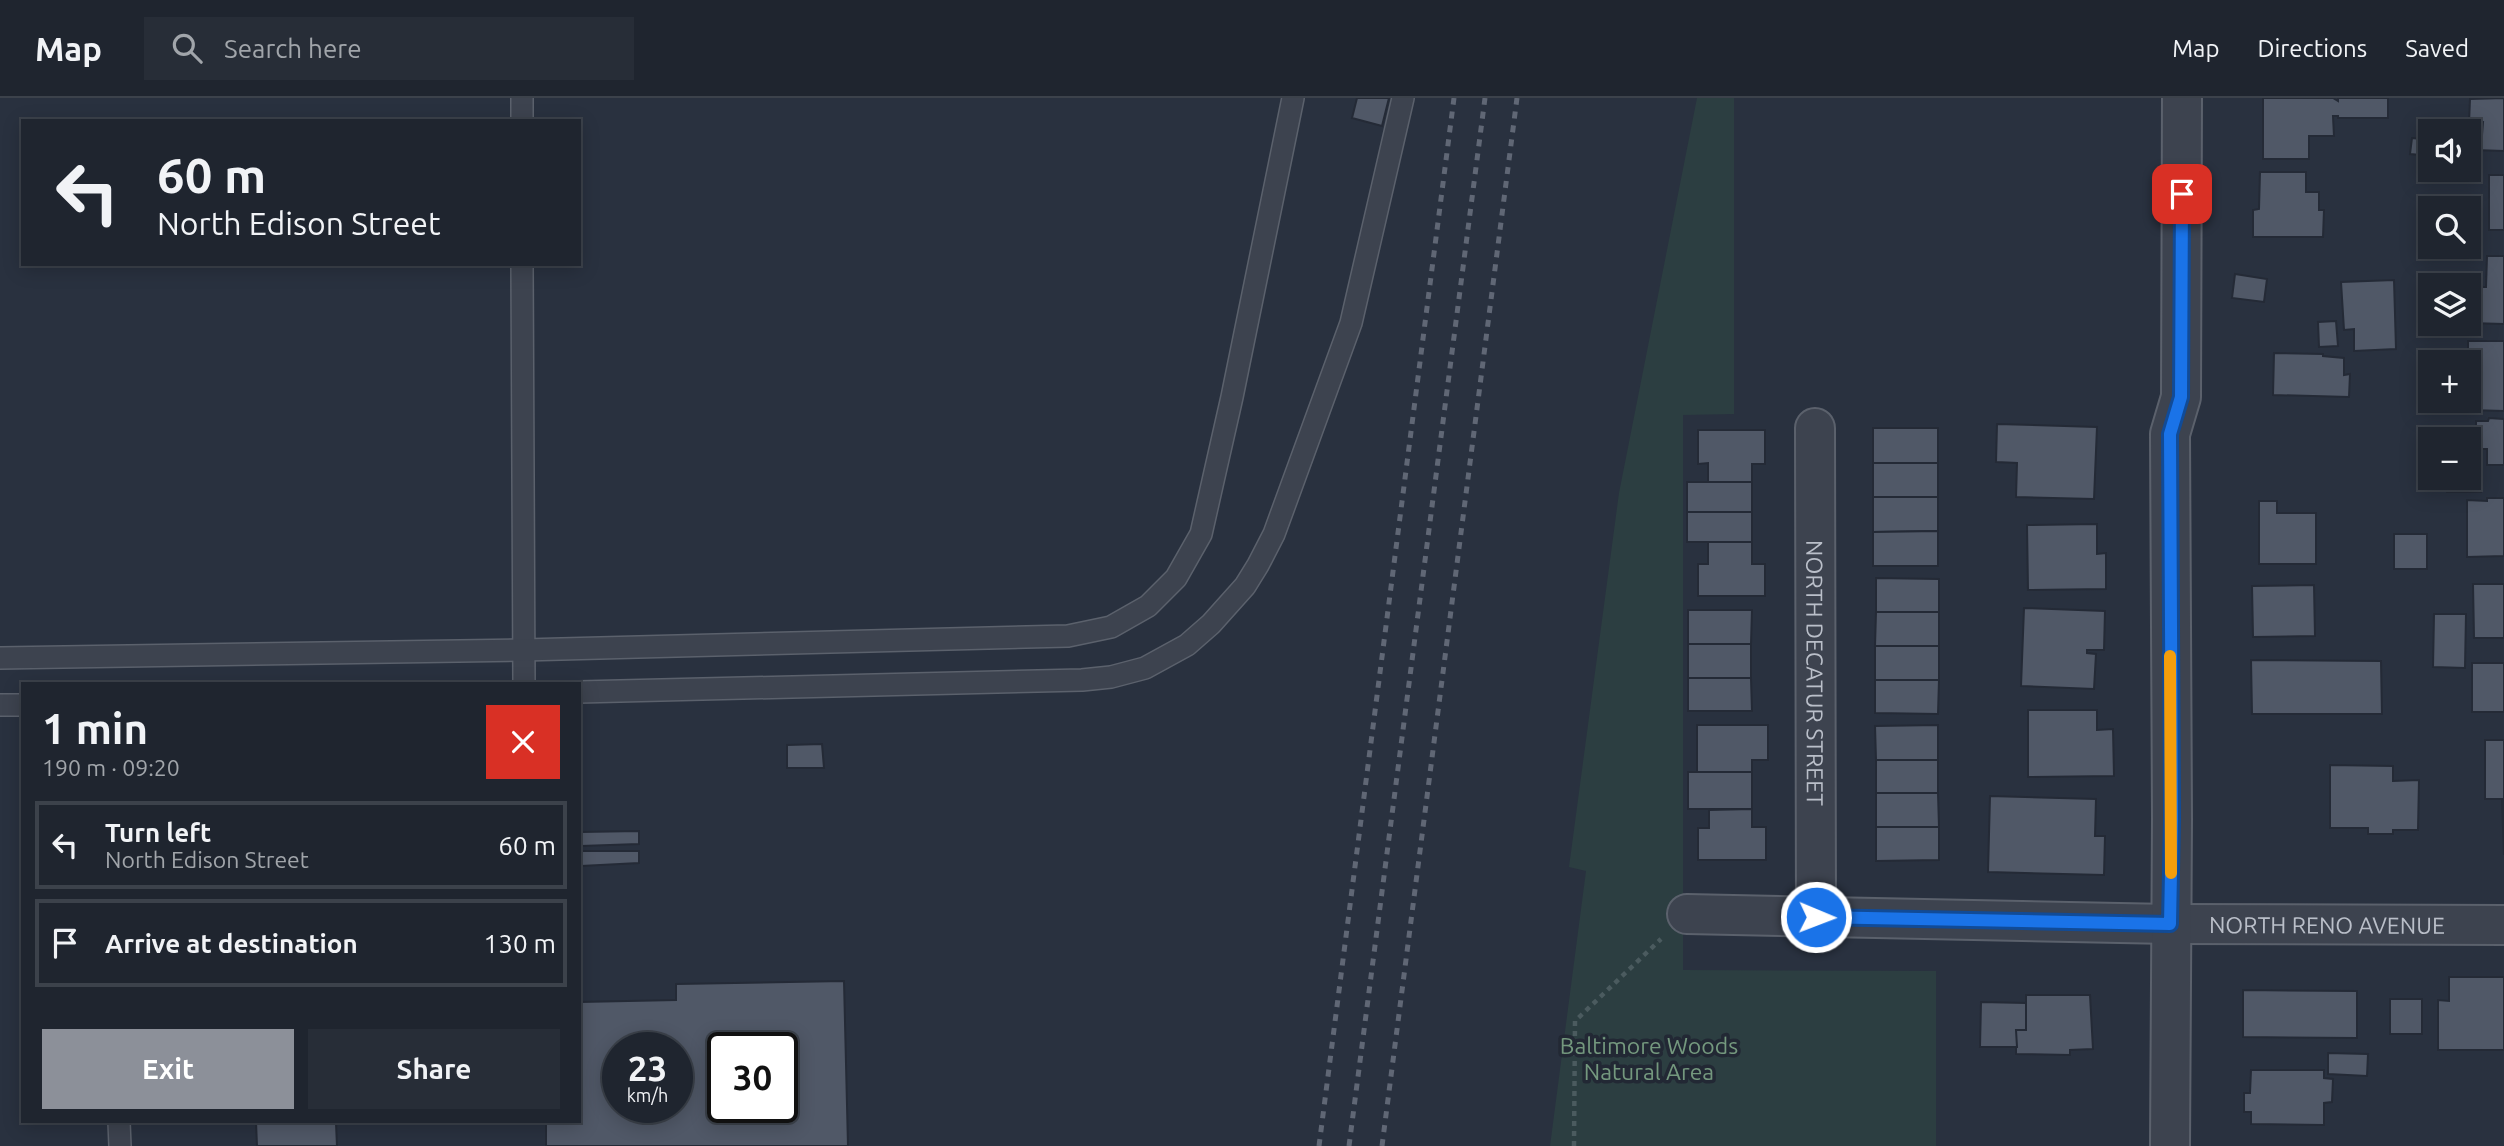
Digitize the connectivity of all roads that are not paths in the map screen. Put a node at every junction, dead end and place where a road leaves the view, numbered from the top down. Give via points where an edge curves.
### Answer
1 (522, 98) edge
2 (1293, 98) edge
3 (1403, 98) edge
4 (2182, 98) edge
5 (522, 119) edge
6 (522, 266) edge
7 (1815, 428) dead end
8 (523, 650) junction
9 (0, 658) edge
10 (524, 682) edge
11 (581, 691) edge
12 (0, 705) edge
13 (21, 705) edge
14 (1687, 914) road end
15 (1816, 917) junction
16 (2170, 924) junction
17 (2504, 925) edge
18 (119, 1123) edge
19 (120, 1146) edge
20 (2170, 1146) edge

1 - 5 lane
2 - 8 lane via 1201,534 1176,578 1148,606 1111,627 1068,636
3 - 11 lane via 1351,323 1274,534 1245,586 1187,645 1145,668 1082,680
4 - 16 street via 2181,397 2170,434
6 - 8 lane
7 - 15 street, NORTH DECATUR STREET
8 - 9 lane
8 - 10 lane
12 - 13 lane
14 - 15 street, NORTH RENO AVENUE
15 - 16 street, NORTH RENO AVENUE
16 - 17 street, NORTH RENO AVENUE
16 - 20 street
18 - 19 lane

